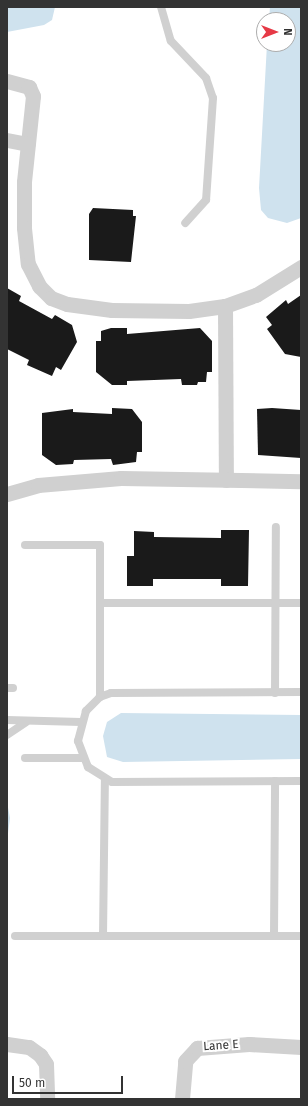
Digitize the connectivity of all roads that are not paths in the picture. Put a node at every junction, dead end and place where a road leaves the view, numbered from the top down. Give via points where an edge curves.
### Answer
1 (160, 7) edge
2 (7, 81) edge
3 (7, 140) edge
4 (28, 144) junction
5 (185, 223) dead end
6 (301, 267) edge
7 (225, 306) junction
8 (226, 480) junction
9 (301, 482) edge
10 (7, 494) edge
11 (276, 527) dead end
12 (25, 545) dead end
13 (101, 603) junction
14 (275, 603) junction
15 (301, 603) edge
16 (301, 692) edge
17 (275, 693) junction
18 (100, 698) junction
19 (7, 720) edge
20 (26, 722) junction
21 (81, 722) junction
22 (7, 735) edge
23 (25, 758) dead end
24 (82, 758) junction
25 (105, 780) junction
26 (301, 781) edge
27 (275, 782) junction
28 (274, 935) junction
29 (15, 936) dead end
30 (103, 936) junction
31 (301, 936) edge
32 (7, 1044) edge
33 (301, 1047) edge
34 (47, 1099) edge
35 (182, 1099) edge

1 - 5 lane via 171,41 206,78 213,98 206,200
2 - 4 street via 29,87 33,96
3 - 4 street
4 - 7 street via 24,182 28,264 39,286 51,298 67,304 112,310 189,311
6 - 7 street via 256,295
7 - 8 street
8 - 9 street
8 - 10 street via 82,480 38,485
11 - 14 lane
12 - 13 lane via 100,545
13 - 14 lane
13 - 18 lane
14 - 15 lane
14 - 17 lane
16 - 17 lane
17 - 18 lane via 111,693
18 - 21 lane via 89,707
19 - 20 lane
20 - 21 lane
20 - 22 lane
21 - 24 lane via 78,741
23 - 24 lane
24 - 25 lane
25 - 27 lane
25 - 30 lane
26 - 27 lane
27 - 28 lane
28 - 30 lane
28 - 31 lane
29 - 30 lane
32 - 34 street via 29,1047 40,1055 46,1064
33 - 35 street, Lane E via 249,1044 197,1048 185,1061

